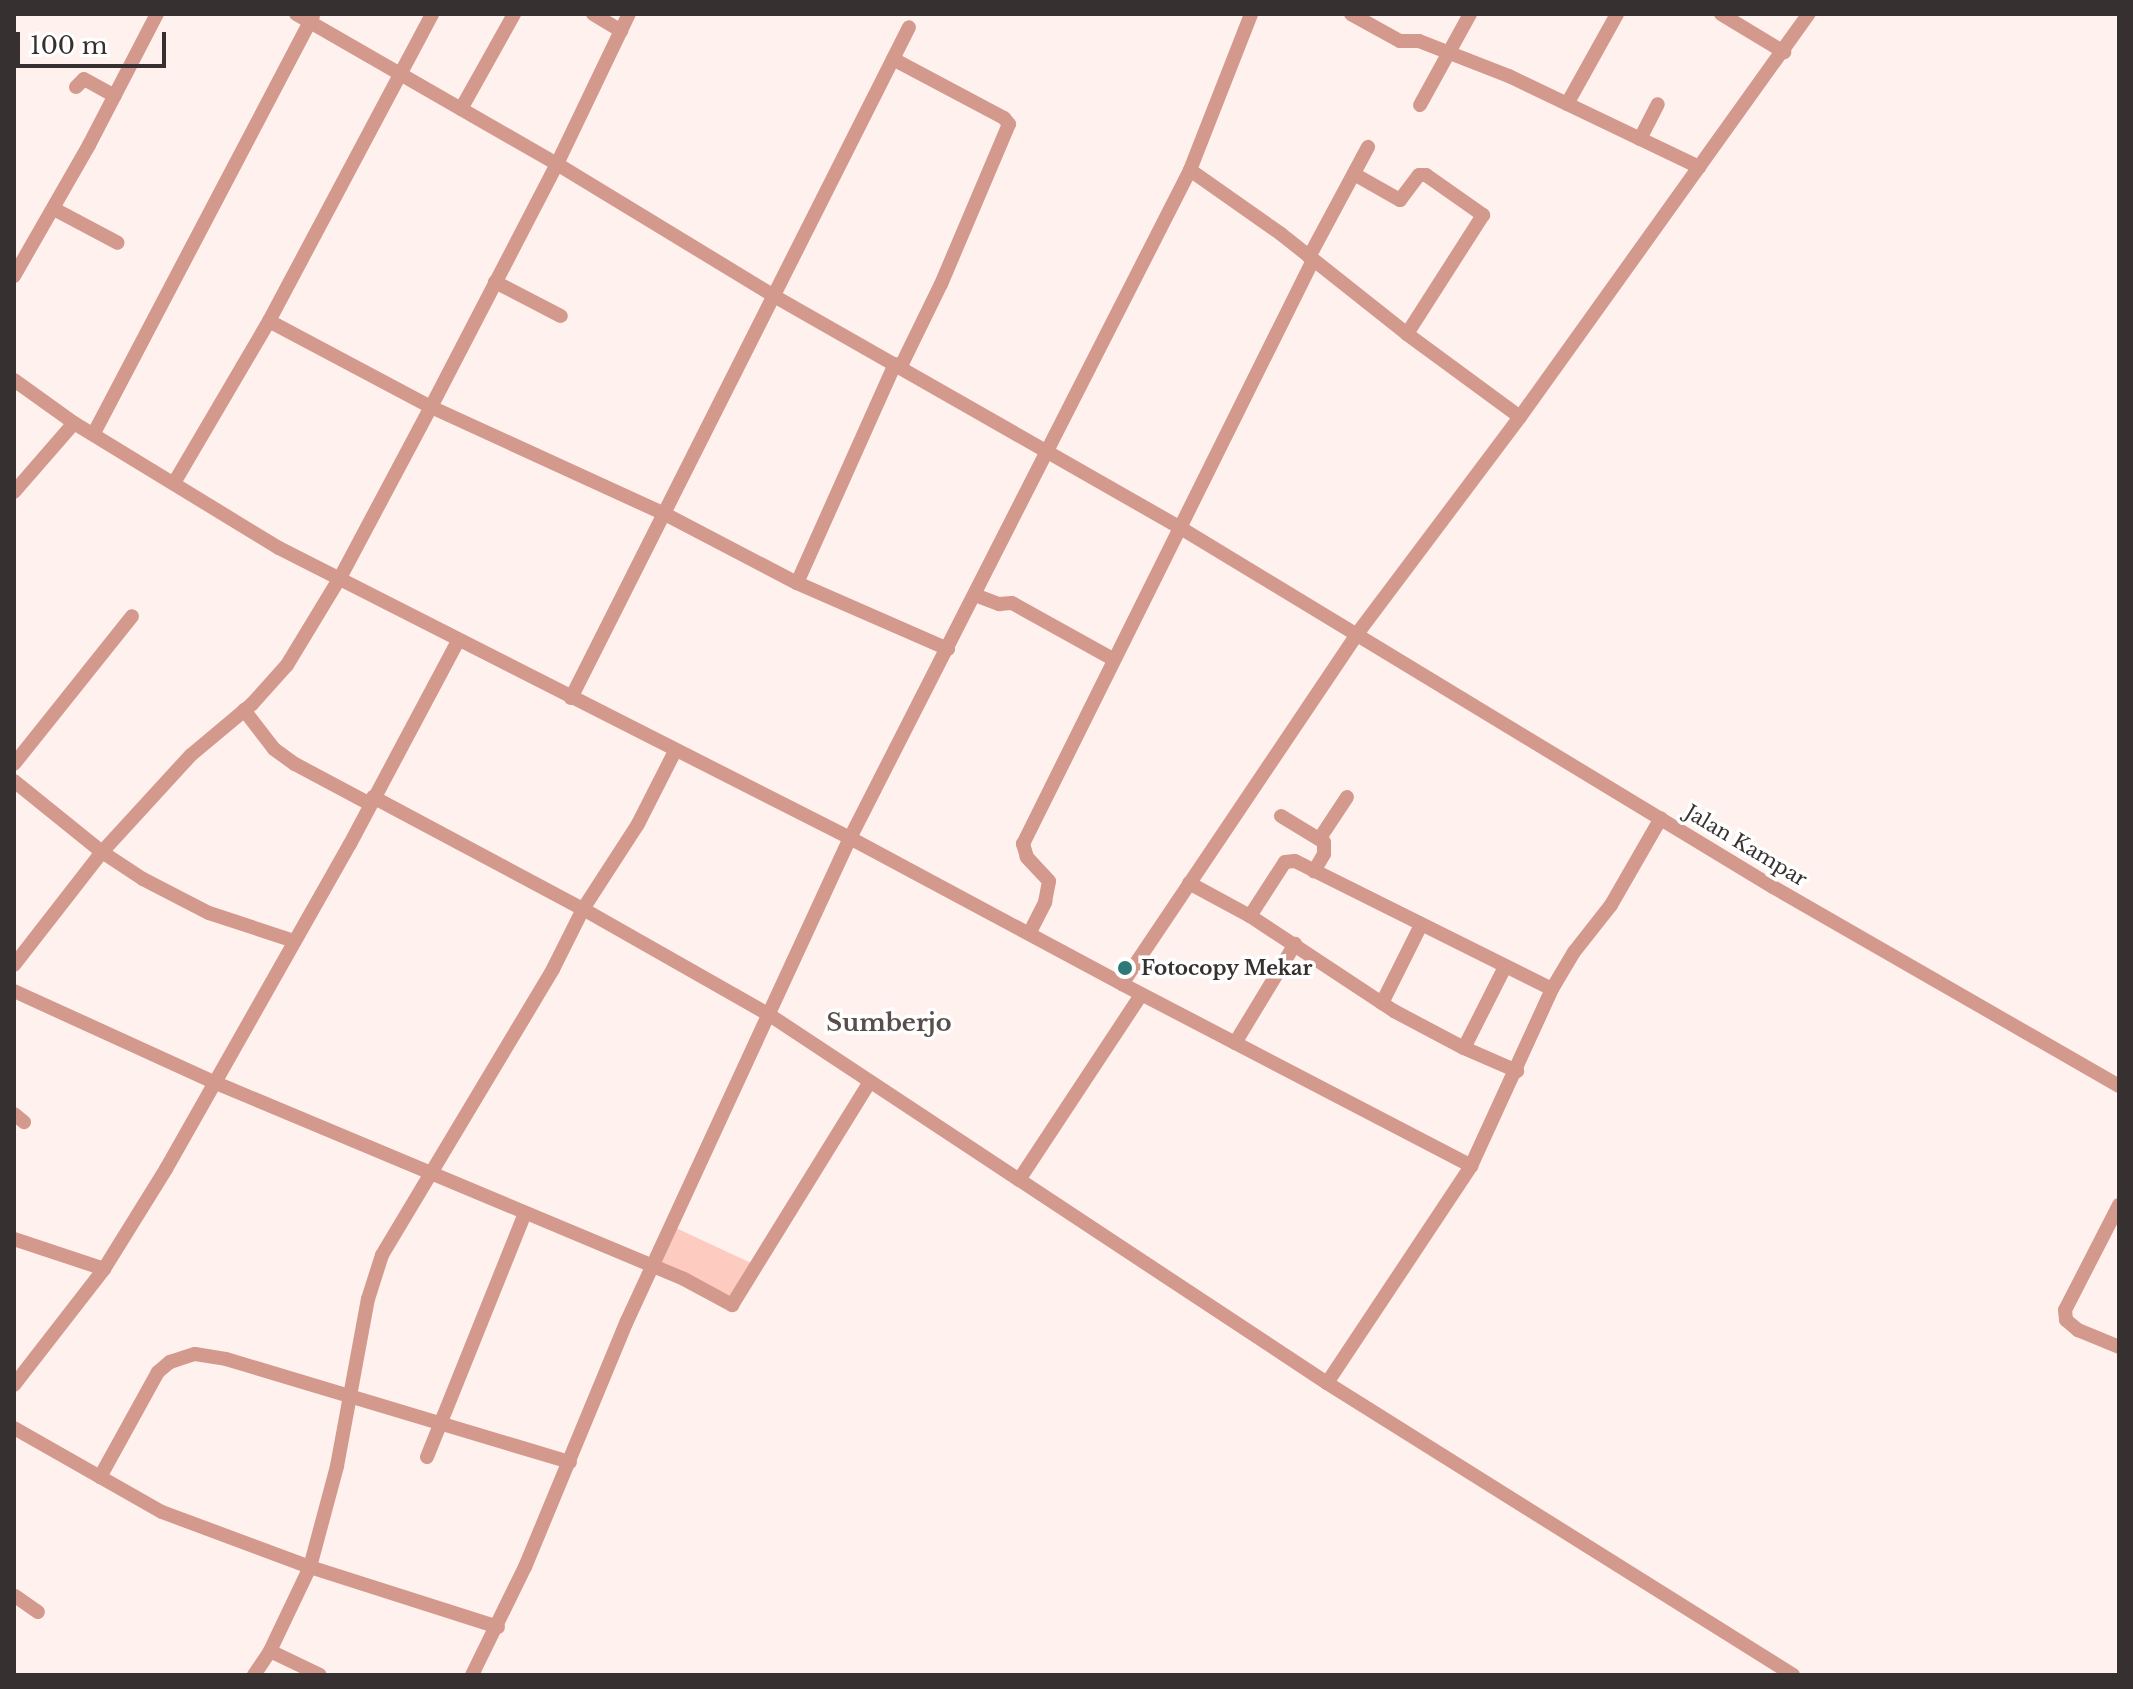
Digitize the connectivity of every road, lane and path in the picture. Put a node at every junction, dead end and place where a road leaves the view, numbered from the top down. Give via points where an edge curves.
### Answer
1 (157, 14) edge
2 (432, 14) edge
3 (514, 14) edge
4 (593, 14) edge
5 (629, 14) edge
6 (1251, 14) edge
7 (1351, 14) edge
8 (1470, 14) edge
9 (1617, 14) edge
10 (1721, 14) edge
11 (1809, 14) edge
12 (306, 17) edge
13 (909, 27) dead end
14 (621, 31) junction
15 (1784, 52) junction
16 (1450, 54) junction
17 (893, 59) junction
18 (401, 74) junction
19 (76, 87) dead end
20 (115, 96) junction
21 (1567, 104) junction
22 (1658, 104) dead end
23 (1420, 105) dead end
24 (461, 109) junction
25 (1640, 139) junction
26 (1368, 147) dead end
27 (557, 164) junction
28 (1699, 167) junction
29 (1190, 170) junction
30 (1354, 174) junction
31 (54, 209) junction
32 (118, 243) dead end
33 (1311, 262) junction
34 (14, 276) edge
35 (495, 282) junction
36 (774, 296) junction
37 (561, 316) dead end
38 (269, 321) junction
39 (1407, 334) junction
40 (898, 365) junction
41 (14, 380) edge
42 (431, 407) junction
43 (1520, 417) junction
44 (74, 423) junction
45 (94, 433) junction
46 (1049, 451) junction
47 (174, 483) junction
48 (14, 492) edge
49 (663, 513) junction
50 (1179, 527) junction
51 (341, 576) junction
52 (797, 583) junction
53 (975, 595) junction
54 (132, 616) dead end
55 (1357, 634) junction
56 (458, 641) junction
57 (948, 649) junction
58 (1113, 659) junction
59 (571, 698) junction
60 (248, 707) junction
61 (675, 751) junction
62 (14, 764) edge
63 (14, 781) edge
64 (1347, 797) dead end
65 (372, 801) junction
66 (1281, 816) dead end
67 (1661, 818) junction
68 (850, 838) junction
69 (1320, 838) junction
70 (102, 852) junction
71 (1314, 871) junction
72 (1189, 883) junction
73 (583, 909) junction
74 (1250, 916) junction
75 (1421, 925) junction
76 (1030, 932) junction
77 (294, 941) junction
78 (1295, 944) junction
79 (14, 965) edge
80 (1505, 967) junction
81 (1122, 984) junction
82 (1552, 989) junction
83 (14, 991) edge
84 (1141, 995) junction
85 (1382, 1003) junction
86 (768, 1014) junction
87 (1235, 1043) junction
88 (1464, 1048) junction
89 (1517, 1071) junction
90 (216, 1083) junction
91 (869, 1083) junction
92 (2119, 1086) edge
93 (1471, 1166) junction
94 (433, 1175) junction
95 (1019, 1180) junction
96 (2119, 1205) edge
97 (525, 1213) junction
98 (14, 1239) edge
99 (104, 1269) junction
100 (652, 1269) junction
101 (2119, 1347) edge
102 (20, 1367) edge
103 (1327, 1383) junction
104 (14, 1385) edge
105 (350, 1396) junction
106 (440, 1424) junction
107 (14, 1428) edge
108 (427, 1457) dead end
109 (570, 1462) junction
110 (100, 1477) junction
111 (310, 1567) junction
112 (14, 1597) edge
113 (38, 1612) dead end
114 (498, 1627) junction
115 (270, 1651) junction
116 (1773, 1669) edge
117 (254, 1675) edge
118 (320, 1675) edge
119 (472, 1675) edge
120 (1793, 1675) edge

1 - 20 street
2 - 18 street
3 - 24 street
4 - 14 street
5 - 14 street
6 - 29 street
7 - 16 street via 1400,41 1419,41
8 - 16 street
9 - 21 street
10 - 15 street
11 - 15 street
12 - 18 street, Jalan Kampar
12 - 45 street
13 - 17 street
14 - 27 street
15 - 28 street
16 - 21 street
16 - 23 street
17 - 36 street
17 - 40 street via 1009,124 941,284
18 - 24 street, Jalan Kampar
18 - 38 street
19 - 20 street via 84,79
20 - 31 street
21 - 25 street
22 - 25 street
24 - 27 street, Jalan Kampar
25 - 28 street
26 - 30 street
27 - 35 street
27 - 36 street, Jalan Kampar
28 - 43 street
29 - 33 street
29 - 46 street
30 - 33 street
30 - 39 street via 1400,200 1419,175 1426,175 1483,215
31 - 32 street
31 - 34 street
33 - 39 street
33 - 50 street
35 - 37 street
35 - 42 street
36 - 40 street, Jalan Kampar
36 - 49 street
38 - 42 street
38 - 47 street
39 - 43 street
40 - 46 street, Jalan Kampar
40 - 52 street
41 - 44 street
42 - 49 street
42 - 51 street
43 - 55 street
44 - 45 street
44 - 48 street
45 - 47 street
46 - 50 street, Jalan Kampar
46 - 53 street
47 - 51 street via 279,548
49 - 52 street
49 - 59 street
50 - 55 street, Jalan Kampar
50 - 58 street
51 - 56 street
51 - 60 street via 287,665
52 - 57 street
53 - 57 street
53 - 58 street via 1012,603
54 - 62 street
55 - 67 street, Jalan Kampar
55 - 72 street
56 - 59 street
56 - 65 street
57 - 68 street
58 - 76 street via 1023,844 1027,857 1049,881
59 - 61 street
60 - 65 street via 264,739 284,756
60 - 70 street via 223,725
61 - 68 street
61 - 73 street via 638,824
63 - 70 street
64 - 69 street
65 - 73 street
65 - 77 street
66 - 69 street
67 - 82 street via 1611,905
67 - 92 street, Jalan Kampar
68 - 76 street
68 - 86 street
69 - 71 street via 1326,846
70 - 77 street via 209,913
70 - 79 street
71 - 74 street via 1285,862
71 - 75 street
72 - 74 street
72 - 81 street
73 - 86 street
73 - 94 street
74 - 78 street
75 - 80 street
75 - 85 street
76 - 81 street
77 - 90 street
78 - 85 street
78 - 87 street
80 - 82 street
80 - 88 street
81 - 84 street
82 - 89 street
83 - 90 street
84 - 87 street
84 - 95 street
85 - 88 street
86 - 91 street
86 - 100 street
87 - 93 street
88 - 89 street
89 - 93 street
90 - 94 street
90 - 99 street
91 - 95 street
91 - 100 street via 732,1305 684,1279
93 - 103 street
94 - 97 street
94 - 105 street via 393,1234 368,1302
95 - 103 street
96 - 101 street via 2065,1310 2066,1320 2078,1330
97 - 100 street
97 - 106 street
98 - 99 street
99 - 102 street
100 - 109 street
102 - 104 street
103 - 116 street
105 - 106 street
105 - 110 street via 226,1359 184,1356 158,1372
105 - 111 street
106 - 108 street
106 - 109 street
107 - 110 street
109 - 114 street
110 - 111 street via 162,1512
111 - 114 street
111 - 115 street
112 - 113 street
114 - 119 street
115 - 117 street
115 - 118 street
116 - 120 street

